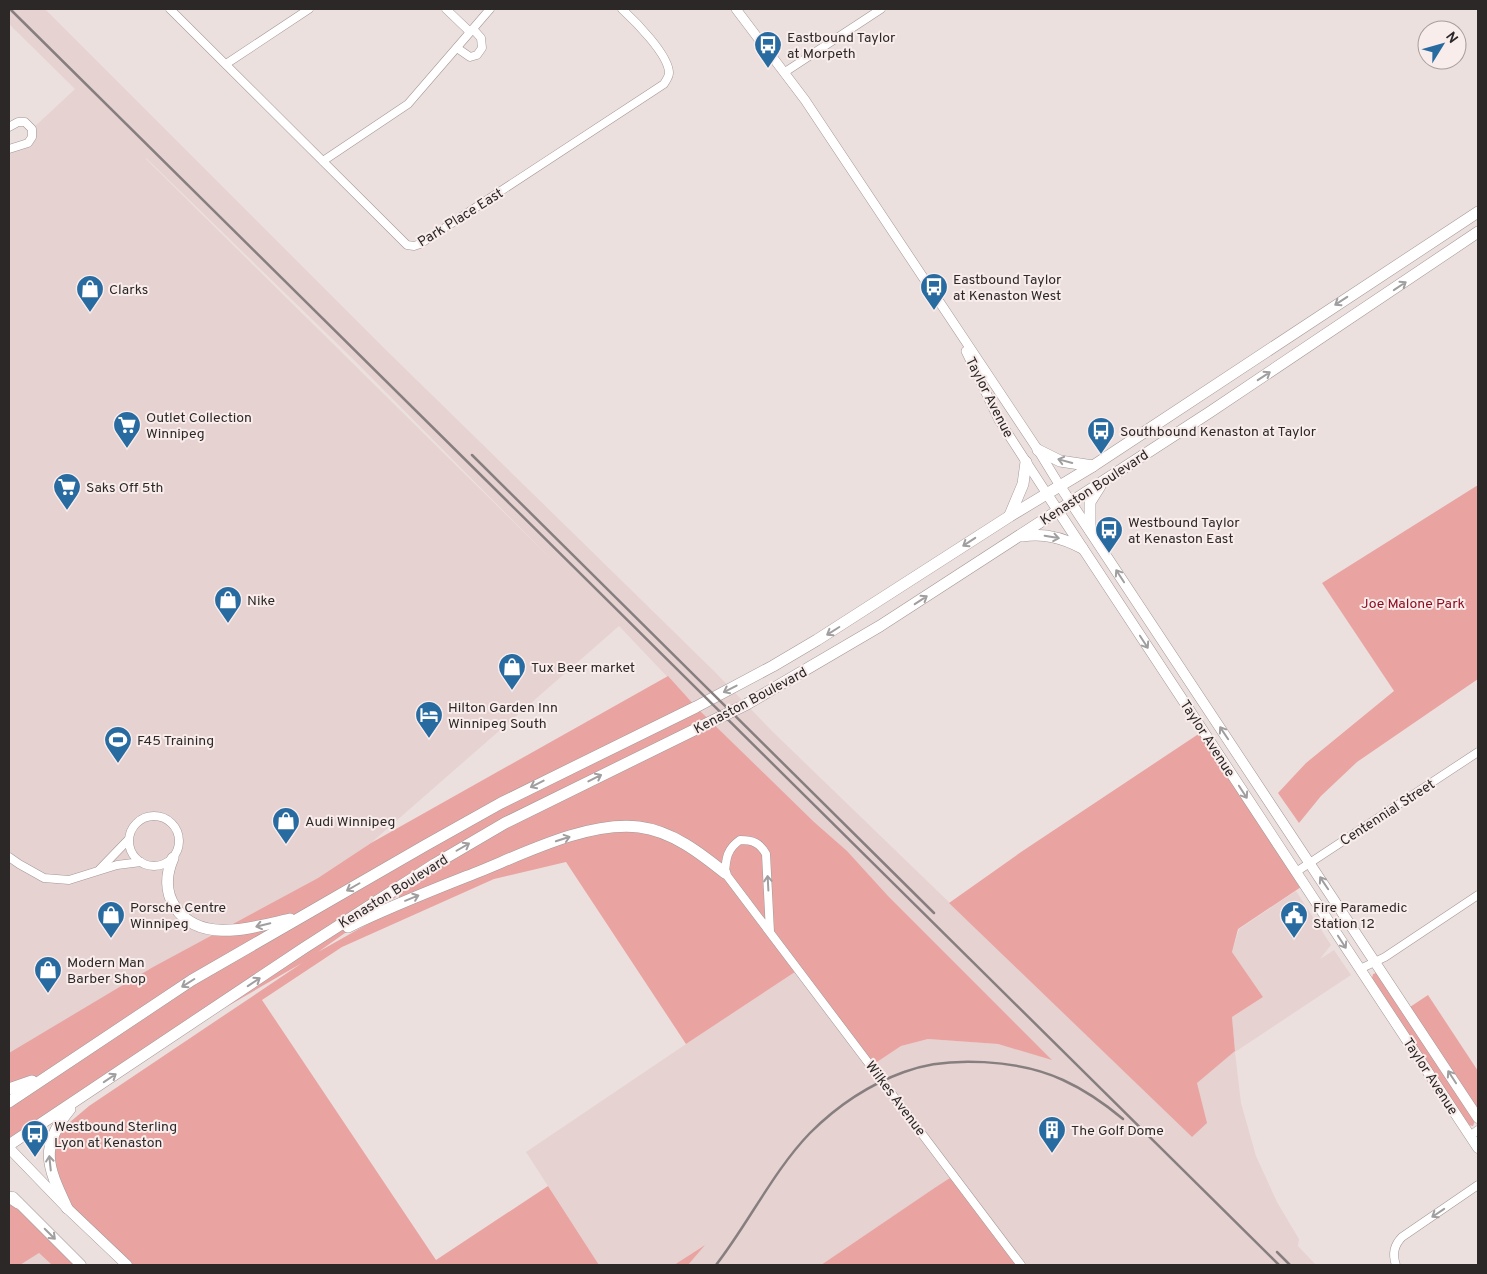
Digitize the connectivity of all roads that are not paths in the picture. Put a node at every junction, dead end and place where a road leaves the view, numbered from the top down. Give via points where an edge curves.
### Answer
1 (170, 9) edge
2 (309, 9) edge
3 (446, 9) edge
4 (490, 9) edge
5 (622, 9) edge
6 (736, 9) edge
7 (881, 9) edge
8 (472, 30) junction
9 (457, 48) junction
10 (226, 64) junction
11 (785, 72) junction
12 (9, 127) edge
13 (9, 148) edge
14 (323, 161) junction
15 (1474, 214) edge
16 (1478, 231) edge
17 (951, 319) junction
18 (1038, 450) junction
19 (1026, 462) junction
20 (1093, 466) junction
21 (1102, 483) junction
22 (1060, 486) junction
23 (1047, 494) junction
24 (1071, 502) junction
25 (1058, 511) junction
26 (1010, 516) junction
27 (1090, 530) junction
28 (1020, 536) junction
29 (1082, 548) junction
30 (1478, 752) edge
31 (128, 840) junction
32 (9, 857) edge
33 (173, 858) junction
34 (140, 862) junction
35 (1311, 863) junction
36 (98, 870) junction
37 (1296, 872) junction
38 (725, 874) junction
39 (1478, 895) edge
40 (302, 916) junction
41 (770, 932) junction
42 (304, 948) junction
43 (1376, 962) junction
44 (1360, 970) junction
45 (48, 1076) junction
46 (9, 1089) edge
47 (79, 1099) junction
48 (9, 1102) edge
49 (1478, 1118) edge
50 (1474, 1133) edge
51 (9, 1146) edge
52 (1478, 1148) edge
53 (1478, 1185) edge
54 (9, 1192) edge
55 (13, 1200) edge
56 (67, 1208) junction
57 (81, 1265) edge
58 (126, 1265) edge
59 (1021, 1265) edge
60 (1396, 1265) edge

1 - 10 street, Park Place East
2 - 10 street
3 - 8 street
4 - 8 street
5 - 14 street, Park Place East via 641,27 667,64 669,75 664,84 420,244 407,244
6 - 11 street, Taylor Avenue
7 - 11 street
8 - 9 street
8 - 9 street via 481,38 482,48 477,55 470,57
9 - 14 street via 408,104
10 - 14 street, Park Place East
11 - 17 street, Taylor Avenue
12 - 13 street via 26,122 32,129 32,137 28,143
15 - 16 street
15 -> 20 main road, Kenaston Boulevard
21 -> 16 main road, Kenaston Boulevard
17 - 18 street, Taylor Avenue
17 - 19 street, Taylor Avenue via 999,420
20 -> 18 main road via 1060,461
18 - 22 street, Taylor Avenue
19 - 23 street, Taylor Avenue
19 - 26 main road via 1023,484
20 - 22 main road, Kenaston Boulevard
21 - 24 main road, Kenaston Boulevard
21 - 27 main road via 1090,502
22 - 23 main road, Kenaston Boulevard
22 - 24 main road, Taylor Avenue
23 - 25 main road, Taylor Avenue
23 - 26 main road, Kenaston Boulevard
24 - 25 main road, Kenaston Boulevard
24 - 27 main road, Taylor Avenue
25 - 28 main road, Kenaston Boulevard
25 - 29 main road, Taylor Avenue
26 -> 40 main road, Kenaston Boulevard via 773,666 501,802
35 -> 27 main road, Taylor Avenue
28 -> 29 main road via 1053,536
42 -> 28 main road, Kenaston Boulevard via 505,823 788,682
29 -> 37 main road, Taylor Avenue
30 - 35 street, Centennial Street
31 - 33 street via 139,821 155,816 163,818 176,829 179,837
31 - 34 street via 134,857
31 - 36 street
32 - 36 street via 44,878 69,880
33 - 34 street via 156,866
40 -> 33 main road via 223,931 196,926 180,915 170,900 168,870
34 - 36 street
35 - 37 street, Centennial Street
43 -> 35 main road, Taylor Avenue
37 -> 44 main road, Taylor Avenue
38 - 41 street, Wilkes Avenue
41 -> 38 street via 767,863 762,848 752,840 740,840 734,844 727,855
42 -> 38 main road via 379,911 549,844 607,828 639,827 661,832 696,850
39 - 43 street
40 -> 45 main road, Kenaston Boulevard via 192,980
41 - 59 street, Wilkes Avenue
47 -> 42 main road, Kenaston Boulevard
43 - 44 street
49 -> 43 main road, Taylor Avenue
44 - 50 main road, Taylor Avenue
45 - 46 main road
45 - 48 main road, Kenaston Boulevard
47 - 51 main road, Kenaston Boulevard
56 -> 47 main road via 49,1164 49,1148 62,1120
50 - 52 main road, Taylor Avenue
51 - 56 main road
53 -> 60 street via 1402,1237 1396,1243
54 - 55 main road
55 -> 57 main road
56 - 58 main road

